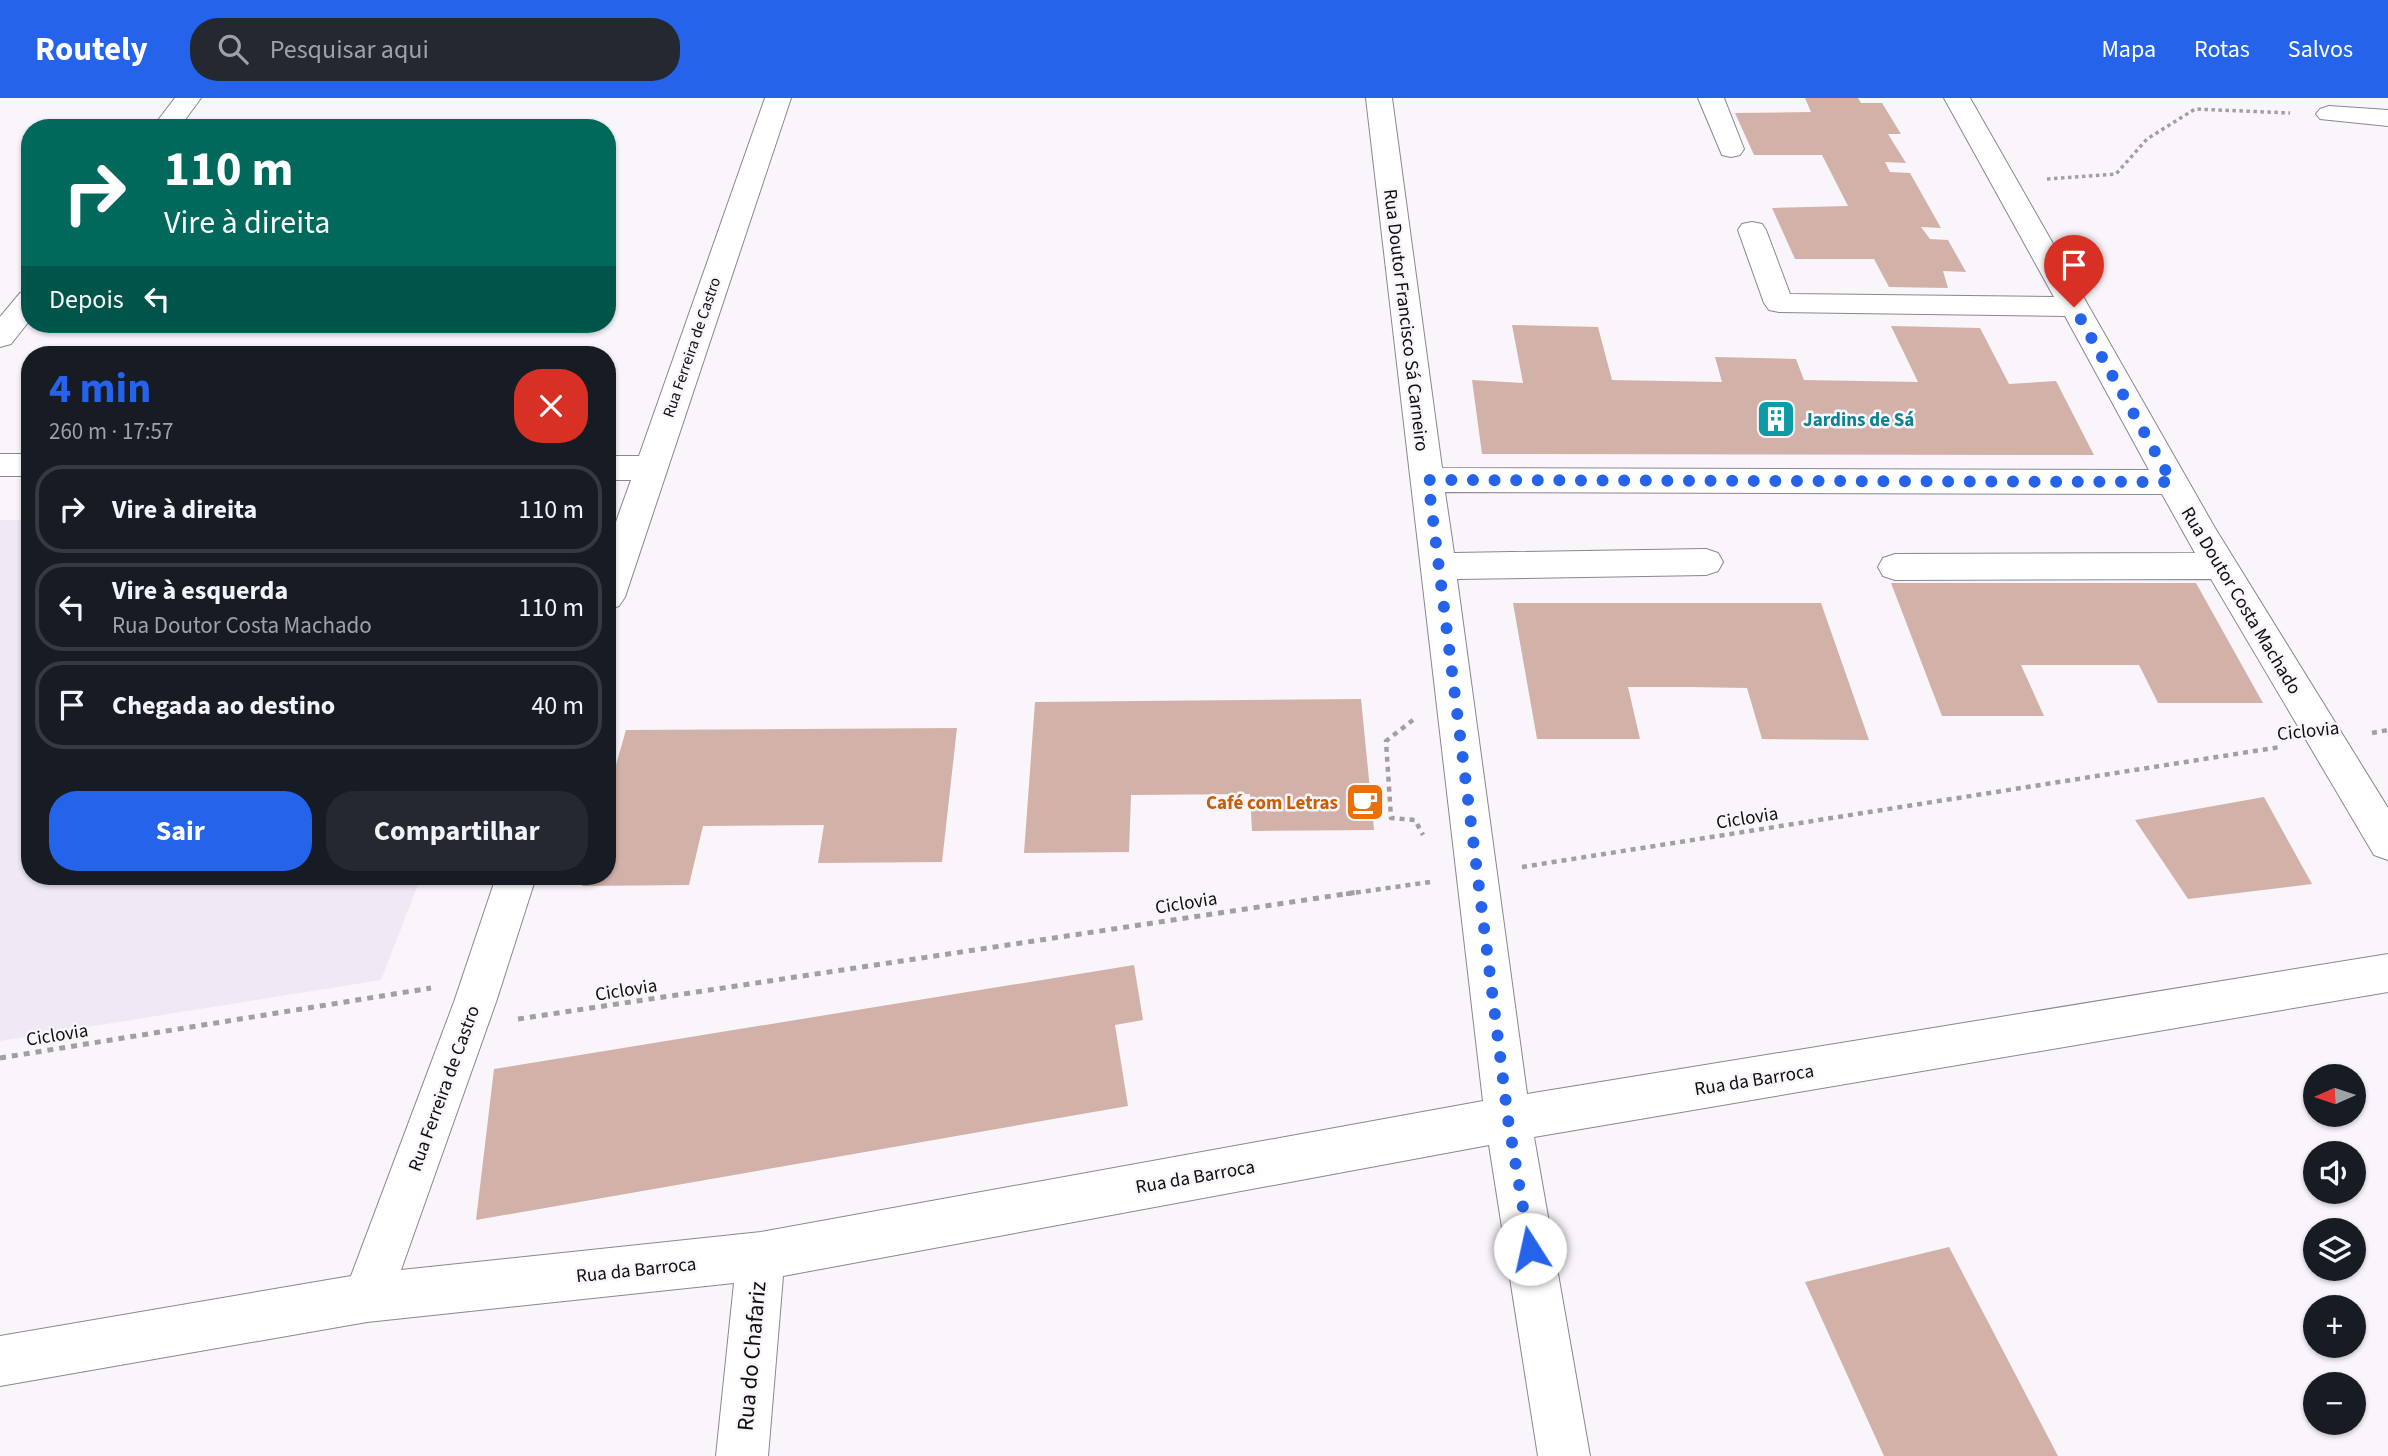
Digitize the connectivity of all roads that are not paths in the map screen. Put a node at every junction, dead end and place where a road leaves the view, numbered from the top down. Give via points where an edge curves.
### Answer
1 (188, 98) edge
2 (778, 98) edge
3 (1379, 98) edge
4 (1711, 98) edge
5 (1957, 98) edge
6 (2329, 114) road end
7 (2388, 118) edge
8 (172, 119) edge
9 (1731, 149) dead end
10 (1752, 230) dead end
11 (2074, 307) junction
12 (21, 311) edge
13 (0, 337) edge
14 (0, 465) edge
15 (21, 465) edge
16 (616, 468) edge
17 (650, 468) junction
18 (1428, 480) junction
19 (2172, 482) junction
20 (1706, 562) dead end
21 (1439, 566) junction
22 (2221, 566) junction
23 (1895, 567) dead end
24 (616, 570) edge
25 (2388, 843) edge
26 (513, 885) edge
27 (2388, 974) edge
28 (1508, 1119) junction
29 (761, 1256) junction
30 (367, 1298) junction
31 (0, 1361) edge
32 (742, 1456) edge
33 (1564, 1456) edge

1 - 8 street
2 - 17 street, Rua Ferreira de Castro
3 - 18 street, Rua Doutor Francisco Sá Carneiro
4 - 9 street
5 - 11 street, Rua Doutor Costa Machado
6 - 7 street
10 - 11 street via 1779,303
11 - 19 street, Rua Doutor Costa Machado
12 - 13 street
14 - 15 street
16 - 17 street
17 - 24 street, Rua Ferreira de Castro
18 - 19 street
18 - 21 street, Rua Doutor Francisco Sá Carneiro
19 - 22 street, Rua Doutor Costa Machado
20 - 21 street
21 - 28 street, Rua Doutor Francisco Sá Carneiro
22 - 23 street
22 - 25 street, Rua Doutor Costa Machado
26 - 30 street, Rua Ferreira de Castro
27 - 28 street, Rua da Barroca
28 - 29 street, Rua da Barroca
28 - 33 street, Rua Doutor Francisco Sá Carneiro
29 - 30 street, Rua da Barroca
29 - 32 street, Rua do Chafariz
30 - 31 street, Rua da Barroca

